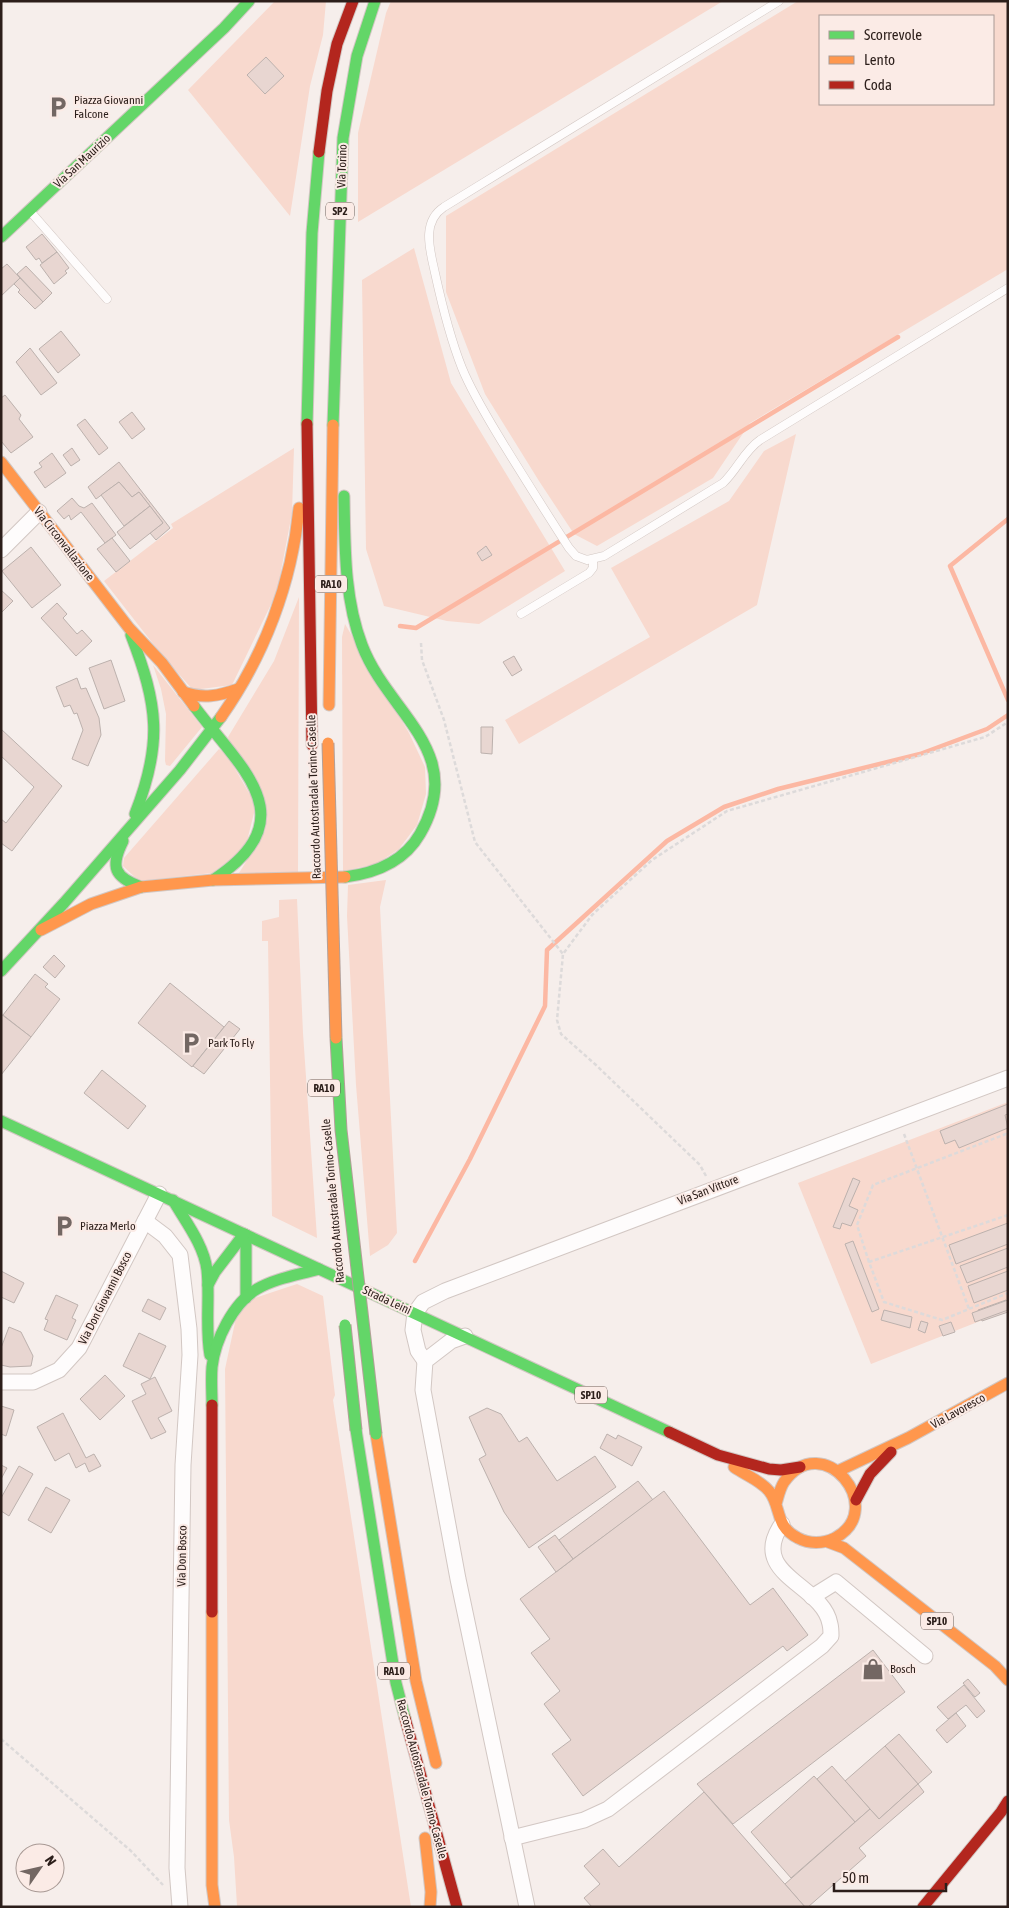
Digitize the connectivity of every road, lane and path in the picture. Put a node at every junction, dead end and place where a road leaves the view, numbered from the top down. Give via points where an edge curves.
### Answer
1 (249, 1) edge
2 (353, 1) edge
3 (375, 1) edge
4 (779, 1) edge
5 (30, 210) junction
6 (1, 237) edge
7 (1008, 288) edge
8 (107, 299) dead end
9 (307, 424) junction
10 (333, 425) junction
11 (1, 462) edge
12 (39, 512) junction
13 (1, 550) edge
14 (593, 560) junction
15 (521, 614) dead end
16 (128, 626) junction
17 (421, 643) dead end
18 (238, 689) junction
19 (183, 692) junction
20 (328, 713) dead end
21 (1008, 722) edge
22 (213, 730) junction
23 (328, 738) dead end
24 (312, 750) dead end
25 (129, 828) junction
26 (316, 864) dead end
27 (213, 880) junction
28 (317, 884) dead end
29 (141, 888) junction
30 (41, 930) junction
31 (563, 954) junction
32 (1, 971) edge
33 (1008, 1078) edge
34 (898, 1118) junction
35 (1, 1121) edge
36 (1008, 1139) edge
37 (917, 1168) junction
38 (713, 1188) junction
39 (159, 1194) junction
40 (173, 1200) junction
41 (1008, 1215) edge
42 (145, 1221) junction
43 (245, 1234) junction
44 (942, 1237) junction
45 (339, 1262) dead end
46 (869, 1262) junction
47 (320, 1269) junction
48 (208, 1285) junction
49 (342, 1291) dead end
50 (1008, 1293) edge
51 (246, 1298) junction
52 (969, 1308) junction
53 (344, 1311) dead end
54 (415, 1313) junction
55 (465, 1336) junction
56 (425, 1361) junction
57 (212, 1366) junction
58 (1, 1382) edge
59 (1008, 1383) edge
60 (908, 1438) junction
61 (718, 1455) junction
62 (800, 1467) junction
63 (838, 1470) junction
64 (856, 1500) junction
65 (776, 1504) junction
66 (854, 1516) junction
67 (782, 1524) junction
68 (858, 1534) dead end
69 (828, 1542) junction
70 (863, 1546) dead end
71 (880, 1576) junction
72 (812, 1598) junction
73 (925, 1656) dead end
74 (995, 1666) junction
75 (1008, 1671) edge
76 (1008, 1680) edge
77 (1, 1739) edge
78 (413, 1745) junction
79 (439, 1775) dead end
80 (1008, 1801) edge
81 (1005, 1810) edge
82 (512, 1838) junction
83 (180, 1905) edge
84 (214, 1907) edge
85 (430, 1907) edge
86 (457, 1907) edge
87 (526, 1907) edge
88 (923, 1907) edge

1 - 5 main road, Via San Maurizio
2 - 9 main road, Via Torino / SP2 via 338,42 319,134 312,241
3 - 10 main road, Via Torino / SP2 via 357,56 343,138
4 - 14 lane via 444,206 431,221 430,249 446,316 462,367 482,409 569,548 582,558
5 - 6 main road, Via San Maurizio
5 - 8 lane
7 - 14 lane via 760,440 718,486 610,553
9 - 18 main road, SP2 via 300,471 299,515 284,585 275,614
9 - 24 main road, Raccordo Autostradale Torino-Caselle
10 - 20 main road, Raccordo Autostradale Torino-Caselle / RA10
10 - 27 main road, SP2 via 343,482 349,592 355,623 362,645 384,688 427,746 435,784 432,802 425,824 408,851 395,862 368,874
11 - 12 main road, Via Circonvallazione
12 - 13 street
12 - 16 main road, Via Circonvallazione
14 - 15 lane via 589,574
16 - 19 main road
16 - 25 main road via 155,710 155,739 149,776
17 - 31 path via 422,660 444,720 475,842
18 - 19 main road via 202,698
18 - 22 main road, SP2
19 - 22 main road
21 - 31 path via 985,737 727,811 652,860 592,915
22 - 25 main road, SP2
22 - 27 main road via 248,774 256,789 260,818 250,850 237,865
23 - 79 main road, Raccordo Autostradale Torino-Caselle / RA10, bridge via 334,987 342,1130 376,1434 416,1682
25 - 29 main road via 114,860 119,876
25 - 30 main road, SP2
26 - 28 main road, Raccordo Autostradale Torino-Caselle
27 - 29 main road, SP2
29 - 30 main road, SP2 via 91,904
30 - 32 main road, SP2
31 - 38 path via 557,1020 561,1034 700,1165
33 - 34 street, Via San Vittore
34 - 37 path
34 - 38 street, Via San Vittore
35 - 39 main road, Strada Leinì / SP10
36 - 37 path via 1006,1134
37 - 44 path
37 - 46 path via 874,1185 857,1225
38 - 54 street, Via San Vittore via 444,1291 423,1302
39 - 40 main road, Strada Leinì / SP10
39 - 42 street, Via Don Giovanni Bosco
40 - 43 main road, Strada Leinì / SP10
40 - 48 main road via 204,1257
41 - 44 path
42 - 58 street, Via Don Giovanni Bosco via 79,1348 60,1370 33,1382
42 - 83 street, Via Don Bosco via 165,1236 180,1255 190,1338 183,1465 177,1868
43 - 47 main road, Strada Leinì / SP10
43 - 48 main road via 214,1272
43 - 51 main road
44 - 46 path
44 - 52 path
45 - 49 main road, Raccordo Autostradale Torino-Caselle
46 - 52 path via 884,1302 942,1320
47 - 51 main road via 266,1284
47 - 54 main road, Strada Leinì / SP10
48 - 57 main road via 207,1338
50 - 52 path
51 - 57 main road via 224,1327
53 - 78 main road, Raccordo Autostradale Torino-Caselle / RA10, bridge via 356,1430 396,1683
54 - 55 main road, Strada Leinì / SP10
54 - 56 street via 413,1330 418,1351
55 - 56 street via 451,1341
55 - 61 main road, Strada Leinì / SP10
56 - 82 street via 423,1390 426,1407
57 - 84 main road
59 - 60 main road, Via Lavoresco
60 - 63 main road
60 - 64 main road via 876,1464
61 - 62 main road, Strada Leinì / SP10 via 769,1470
61 - 65 main road, Strada Leinì / SP10 via 759,1482
62 - 63 main road, SP10 via 820,1464
62 - 65 main road via 782,1482
63 - 64 main road via 853,1489
64 - 66 main road
65 - 67 main road, SP10
66 - 68 main road
66 - 69 main road via 844,1532
67 - 69 main road, SP10 via 802,1541
67 - 72 street via 775,1534 774,1560
69 - 71 main road, SP10 via 844,1548
70 - 71 main road, SP10
71 - 74 main road, SP10
72 - 73 street via 836,1582
72 - 82 street via 830,1623 831,1636 822,1646 608,1809 584,1820
74 - 75 main road, SP10
74 - 76 main road, SP10
77 - 83 path via 131,1850
78 - 85 main road via 431,1892
78 - 86 main road, Raccordo Autostradale Torino-Caselle / RA10
80 - 81 main road
81 - 88 main road
82 - 87 street

